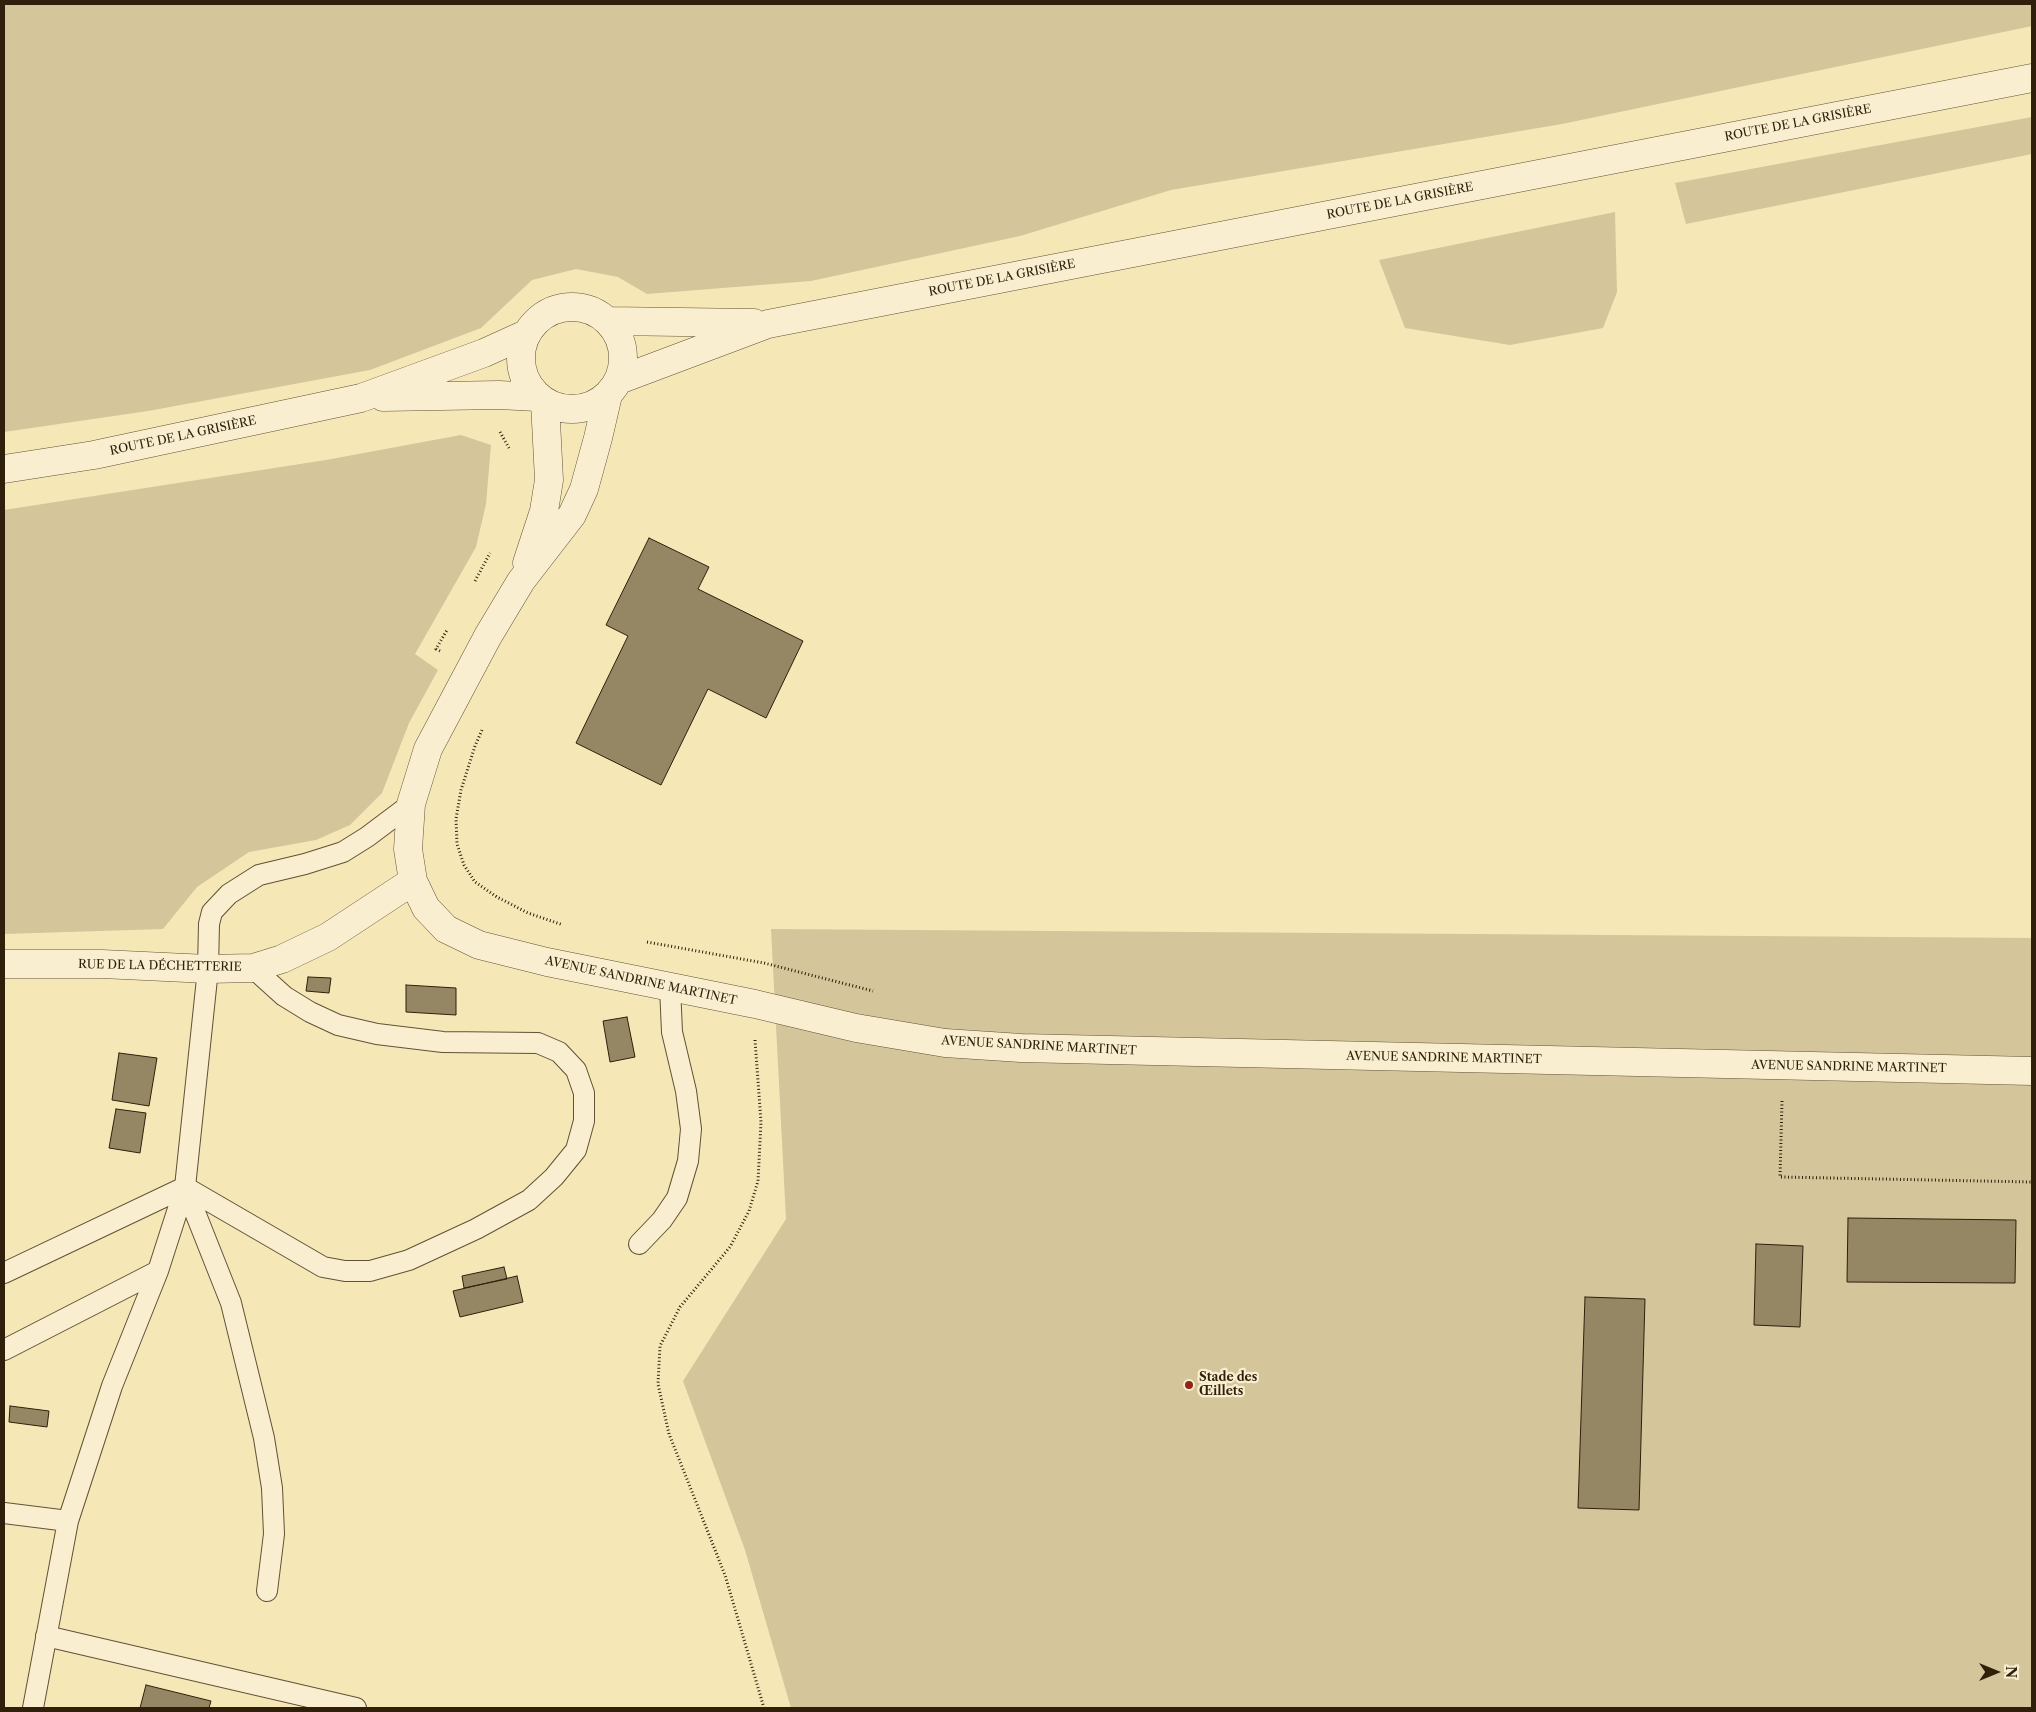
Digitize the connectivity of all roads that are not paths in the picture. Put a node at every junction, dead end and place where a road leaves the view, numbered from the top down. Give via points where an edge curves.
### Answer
1 (2032, 78) edge
2 (608, 321) junction
3 (768, 324) junction
4 (526, 334) junction
5 (613, 388) junction
6 (361, 398) junction
7 (541, 399) junction
8 (4, 469) edge
9 (521, 581) junction
10 (411, 804) junction
11 (414, 881) junction
12 (4, 964) edge
13 (253, 968) junction
14 (208, 969) junction
15 (670, 987) junction
16 (2032, 1071) edge
17 (185, 1186) junction
18 (639, 1244) dead end
19 (158, 1272) junction
20 (4, 1273) edge
21 (4, 1350) edge
22 (4, 1513) edge
23 (68, 1521) junction
24 (268, 1590) dead end
25 (46, 1636) junction
26 (33, 1708) edge
27 (356, 1708) edge

1 - 3 street, ROUTE DE LA GRISIÈRE
2 - 3 street, ROUTE DE LA GRISIÈRE
2 - 4 street, ROUTE DE LA GRISIÈRE via 593,310 574,306 554,309 538,319
2 - 5 street, ROUTE DE LA GRISIÈRE via 618,334 623,349 623,365
3 - 5 street, ROUTE DE LA GRISIÈRE
4 - 6 street, ROUTE DE LA GRISIÈRE via 484,353
4 - 7 street via 521,367 527,384
5 - 7 street, ROUTE DE LA GRISIÈRE via 594,405 578,410 561,408
5 - 9 street, AVENUE SANDRINE MARTINET via 584,490 572,515
6 - 7 street, ROUTE DE LA GRISIÈRE via 499,395
6 - 8 street, ROUTE DE LA GRISIÈRE via 94,455
7 - 9 street, AVENUE SANDRINE MARTINET via 549,480 544,511
9 - 10 street, AVENUE SANDRINE MARTINET via 428,749
10 - 11 street, AVENUE SANDRINE MARTINET via 408,849
10 - 14 lane via 343,852 259,875 228,894 212,912
11 - 13 street, RUE DE LA DÉCHETTERIE via 328,937 282,959
11 - 15 street, AVENUE SANDRINE MARTINET via 426,908 446,929 479,944 547,962
12 - 14 street, RUE DE LA DÉCHETTERIE
13 - 14 street, RUE DE LA DÉCHETTERIE
13 - 17 lane via 284,996 338,1024 377,1034 442,1042 538,1043 559,1052 576,1070 584,1093 584,1121 576,1150 529,1200 409,1260 370,1271 346,1272 324,1267
14 - 17 lane
15 - 16 street, AVENUE SANDRINE MARTINET via 856,1028 945,1043 1021,1048
15 - 18 lane via 672,1032 686,1091 690,1129 688,1162 677,1198
17 - 19 lane
17 - 20 lane
17 - 24 lane via 231,1303 264,1438 272,1488 274,1534
19 - 21 lane
19 - 23 lane via 112,1386
22 - 23 lane
23 - 25 lane
25 - 26 lane
25 - 27 lane

